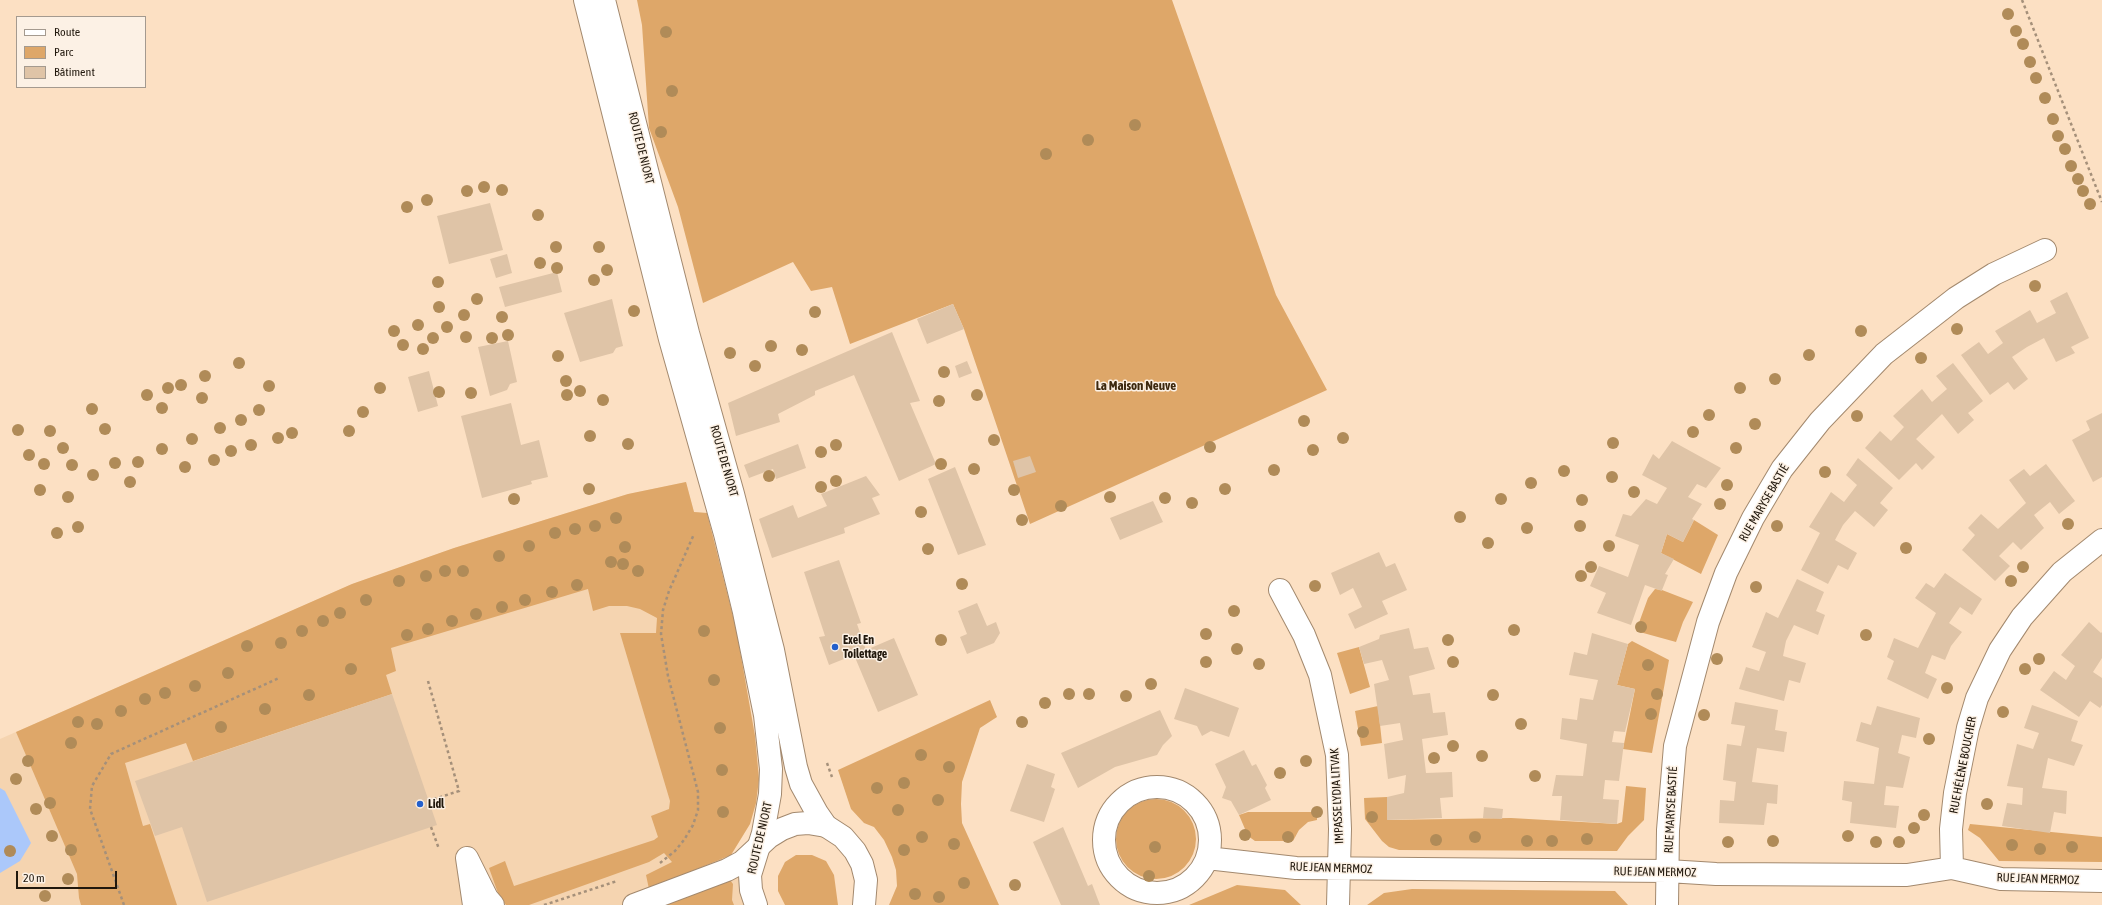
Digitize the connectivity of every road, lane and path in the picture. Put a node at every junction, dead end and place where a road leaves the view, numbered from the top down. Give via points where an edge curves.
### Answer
1 (585, 0) edge
2 (604, 0) edge
3 (2022, 0) edge
4 (2102, 202) edge
5 (2045, 250) dead end
6 (695, 529) dead end
7 (2102, 540) edge
8 (1280, 590) dead end
9 (279, 678) dead end
10 (428, 681) dead end
11 (428, 801) dead end
12 (826, 826) junction
13 (759, 847) junction
14 (1208, 858) junction
15 (657, 865) dead end
16 (1952, 868) junction
17 (1340, 869) junction
18 (1668, 871) junction
19 (620, 880) dead end
20 (2102, 881) edge
21 (124, 905) edge
22 (474, 905) edge
23 (493, 905) edge
24 (544, 905) edge
25 (634, 905) edge
26 (756, 905) edge
27 (864, 905) edge
28 (1338, 905) edge
29 (1668, 905) edge

1 - 13 street, ROUTE DE NIORT via 667,324 744,612 765,716 771,769 767,817
2 - 12 street, ROUTE DE NIORT via 688,333 774,650 796,767 810,802
3 - 4 path
5 - 18 street, RUE MARYSE BASTIÉ via 1994,274 1956,298 1890,349 1820,421 1782,469 1753,518 1726,574 1708,622 1675,746 1668,830
6 - 15 path via 669,591 663,610 661,634 668,676 698,792 698,810 684,840
7 - 16 street, RUE HÉLÈNE BOUCHER via 2062,572 2022,618 2000,650 1977,698 1955,793 1951,828
8 - 17 street, IMPASSE LYDIA LITVAK via 1304,635 1320,674 1330,717 1337,755
9 - 21 path via 111,754 92,786 90,809
10 - 11 path via 459,791
12 - 13 street via 795,824 769,837
12 - 27 street, ROUTE DE NIORT via 843,837 862,864 866,880
13 - 25 street via 742,862 727,870
13 - 26 street, ROUTE DE NIORT via 750,876
14 - 14 street via 1210,842 1202,811 1190,798 1176,790 1160,787 1143,788 1128,795 1116,806 1108,821 1104,837 1113,868 1124,881 1138,889 1154,892 1171,891 1187,883
14 - 17 street, RUE JEAN MERMOZ via 1296,868
16 - 18 street, RUE JEAN MERMOZ via 1907,875 1872,876
16 - 20 street, RUE JEAN MERMOZ via 2001,879
17 - 18 street, RUE JEAN MERMOZ
17 - 28 street, IMPASSE LYDIA LITVAK
18 - 29 street, RUE MARYSE BASTIÉ
19 - 24 path
22 - 23 street via 467,858

